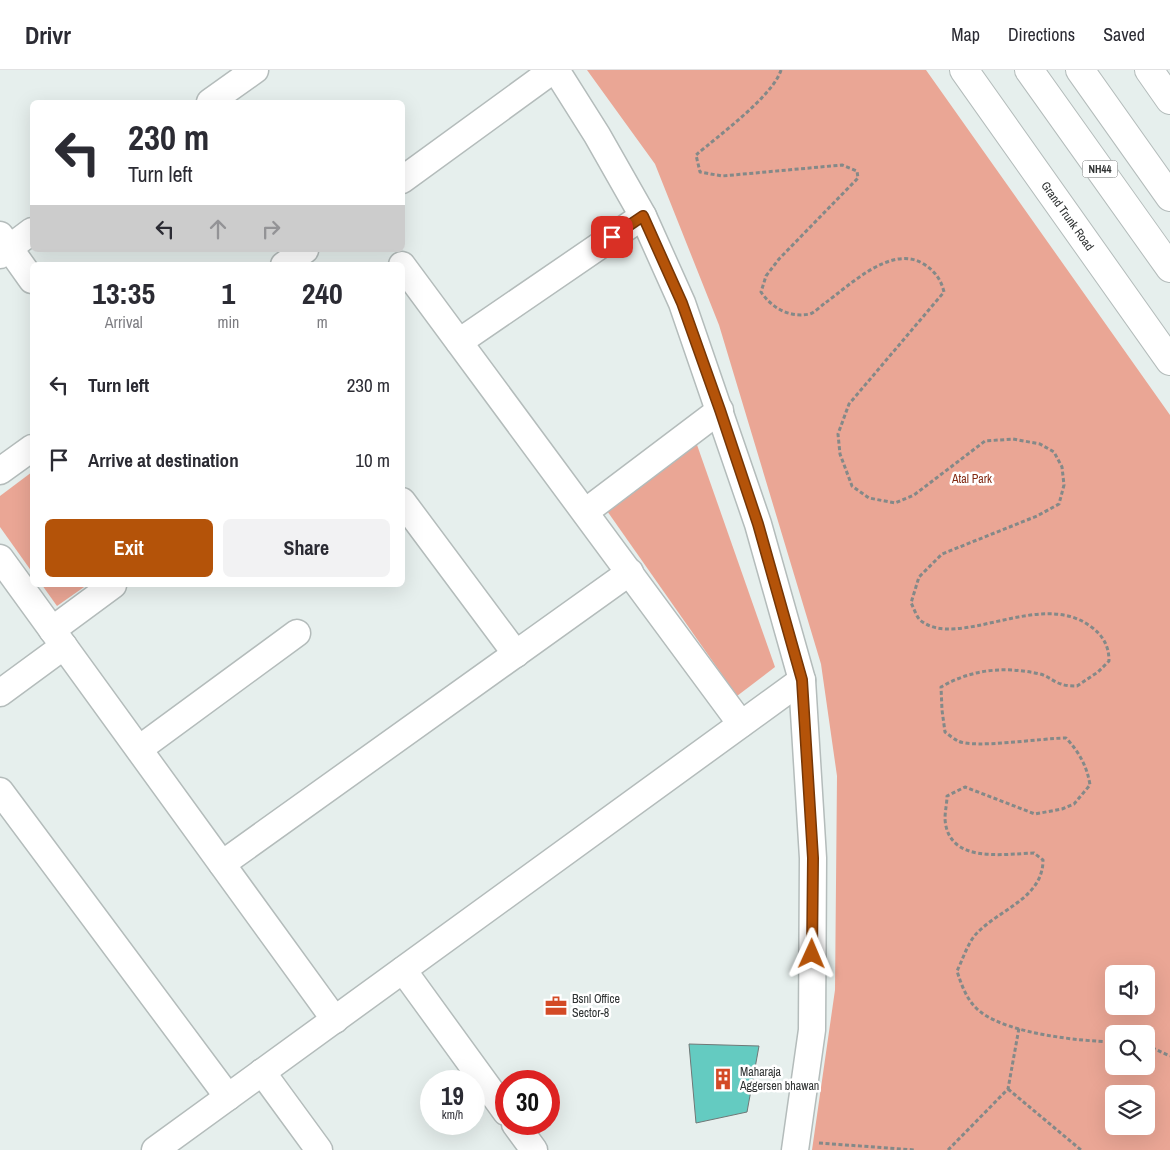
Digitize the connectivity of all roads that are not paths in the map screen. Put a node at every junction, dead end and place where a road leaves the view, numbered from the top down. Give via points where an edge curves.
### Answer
1 (255, 70) edge
2 (555, 70) edge
3 (964, 70) edge
4 (1029, 70) edge
5 (1080, 70) edge
6 (1149, 70) edge
7 (213, 100) edge
8 (1170, 100) edge
9 (405, 178) edge
10 (1170, 197) edge
11 (643, 216) junction
12 (30, 232) edge
13 (3, 246) edge
14 (302, 252) edge
15 (288, 262) edge
16 (1170, 268) edge
17 (405, 269) edge
18 (30, 278) edge
19 (459, 342) junction
20 (1170, 361) edge
21 (720, 410) junction
22 (30, 449) edge
23 (0, 471) edge
24 (405, 505) edge
25 (585, 512) junction
26 (0, 558) edge
27 (630, 572) junction
28 (111, 587) edge
29 (297, 633) dead end
30 (58, 638) junction
31 (516, 654) junction
32 (802, 680) junction
33 (0, 693) edge
34 (741, 724) junction
35 (139, 749) junction
36 (0, 791) edge
37 (222, 864) junction
38 (403, 970) junction
39 (335, 1020) junction
40 (262, 1072) junction
41 (228, 1097) junction
42 (495, 1097) edge
43 (523, 1135) edge
44 (796, 1146) edge
45 (156, 1150) edge
46 (318, 1150) edge
47 (534, 1150) edge

1 - 7 street
2 - 9 street
2 - 11 street
3 - 20 main road, Grand Trunk Road
4 - 16 main road, NH44
5 - 10 main road
6 - 8 main road
11 - 19 street
11 - 21 street via 682,303
12 - 13 street
13 - 18 street
14 - 15 street
17 - 19 street
19 - 25 street
21 - 25 street
21 - 32 street via 758,524
22 - 23 street
24 - 31 street
25 - 27 street
26 - 30 street
27 - 31 street
27 - 34 street
28 - 30 street
29 - 35 street
30 - 33 street
30 - 35 street
31 - 37 street
32 - 34 street
32 - 44 street via 813,858 812,1030
34 - 38 street
35 - 37 street
36 - 41 street
37 - 39 street
38 - 39 street
38 - 42 street
39 - 40 street
40 - 41 street
40 - 46 street
41 - 45 street
43 - 47 street

